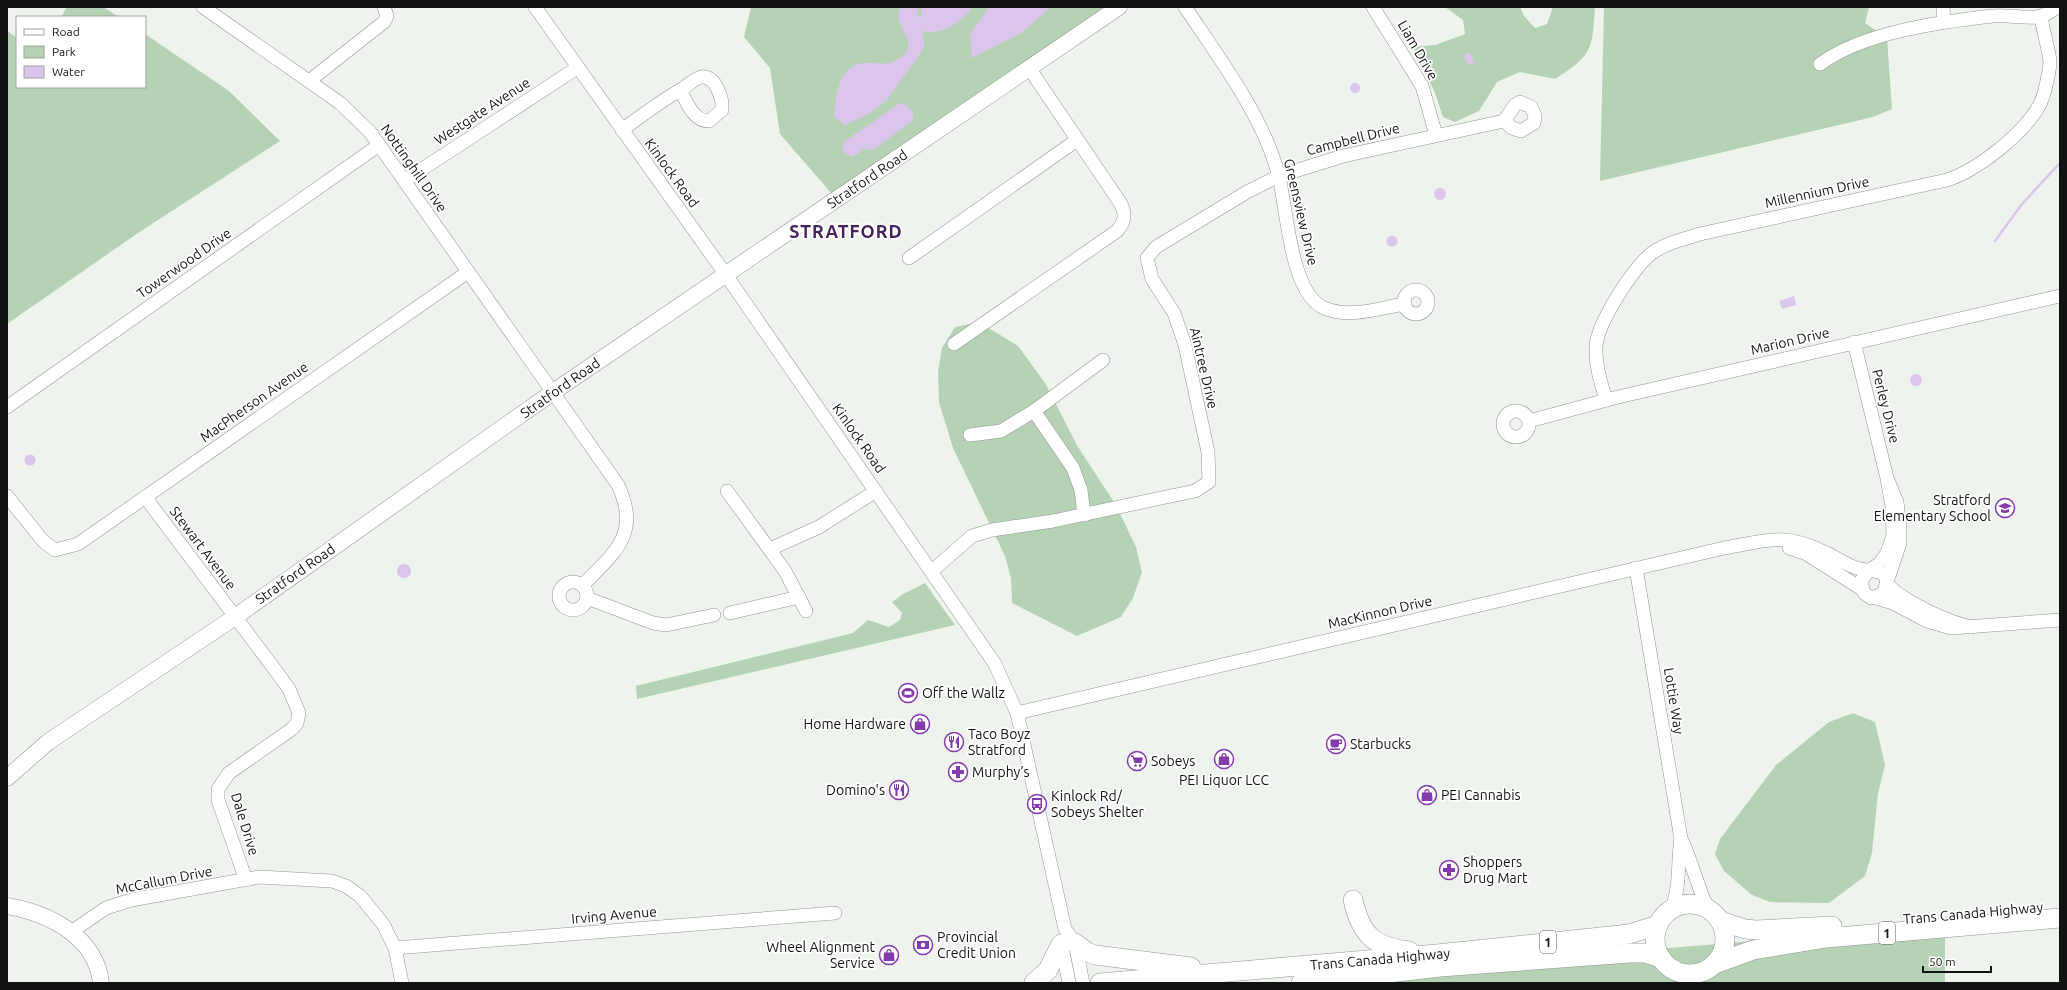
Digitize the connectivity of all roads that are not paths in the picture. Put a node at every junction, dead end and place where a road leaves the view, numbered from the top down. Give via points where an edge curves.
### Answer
1 (203, 7) edge
2 (384, 7) edge
3 (535, 7) edge
4 (1119, 7) edge
5 (1185, 7) edge
6 (1373, 7) edge
7 (1942, 7) edge
8 (2058, 7) edge
9 (2040, 16) junction
10 (1944, 22) junction
11 (1820, 64) dead end
12 (577, 68) junction
13 (1029, 68) junction
14 (309, 82) junction
15 (680, 90) dead end
16 (1504, 120) dead end
17 (622, 130) junction
18 (1436, 135) junction
19 (1077, 140) junction
20 (379, 145) junction
21 (1279, 176) junction
22 (404, 181) junction
23 (909, 258) dead end
24 (1148, 268) joint
25 (468, 272) junction
26 (726, 275) junction
27 (2060, 296) edge
28 (1405, 304) dead end
29 (1854, 342) junction
30 (954, 344) dead end
31 (1102, 360) dead end
32 (553, 392) junction
33 (1606, 400) junction
34 (7, 407) edge
35 (1034, 411) junction
36 (1529, 421) dead end
37 (970, 435) dead end
38 (1887, 478) junction
39 (727, 491) dead end
40 (876, 491) junction
41 (7, 496) edge
42 (145, 497) junction
43 (1084, 515) junction
44 (1750, 544) junction
45 (770, 549) junction
46 (1636, 568) junction
47 (1868, 571) junction
48 (932, 572) junction
49 (1887, 582) junction
50 (583, 585) junction
51 (1862, 589) junction
52 (799, 597) junction
53 (587, 598) junction
54 (1876, 598) junction
55 (806, 611) dead end
56 (730, 613) dead end
57 (714, 615) dead end
58 (235, 617) junction
59 (2060, 620) edge
60 (1972, 627) junction
61 (1017, 712) junction
62 (7, 778) edge
63 (1681, 838) junction
64 (246, 880) junction
65 (1353, 900) dead end
66 (2060, 905) edge
67 (7, 906) edge
68 (1671, 910) junction
69 (835, 913) dead end
70 (1714, 915) junction
71 (2060, 918) edge
72 (1658, 925) junction
73 (74, 935) junction
74 (1067, 939) junction
75 (395, 948) junction
76 (1437, 954) junction
77 (1660, 958) junction
78 (1716, 963) junction
79 (1249, 971) junction
80 (92, 983) edge
81 (101, 983) edge
82 (402, 983) edge
83 (1034, 983) edge
84 (1069, 983) edge
85 (1083, 983) edge
86 (1100, 983) edge
87 (1301, 983) edge

1 - 14 street, Nottinghill Drive
2 - 14 street via 387,16 384,22
3 - 12 street, Kinlock Road
4 - 13 main road, Stratford Road
5 - 21 street, Greensview Drive via 1249,106
6 - 18 street, Liam Drive via 1422,86
7 - 10 street
8 - 9 street
9 - 10 street via 1996,15
9 - 33 street, Millennium Drive via 2050,62 2040,105 2026,123 1982,162 1947,180 1700,234 1671,243 1646,258 1614,302 1600,331 1596,346 1598,374
10 - 11 street via 1922,25 1850,46
12 - 17 street, Kinlock Road
12 - 22 street, Westgate Avenue
13 - 19 street
13 - 26 main road, Stratford Road
14 - 20 street, Nottinghill Drive via 357,118
15 - 17 street
16 - 18 street, Campbell Drive
17 - 26 street, Kinlock Road
18 - 21 street, Campbell Drive via 1344,156
19 - 23 street
19 - 30 street via 1124,211 1125,219 1122,225 1117,231
20 - 22 street, Nottinghill Drive
20 - 34 street, Towerwood Drive
21 - 24 street, Campbell Drive via 1247,192 1156,248 1147,258
21 - 28 street, Greensview Drive via 1296,268 1309,294 1324,308 1353,314
22 - 25 street, Nottinghill Drive
24 - 43 street, Aintree Drive via 1152,279 1174,313 1185,346 1208,452 1209,482 1195,491
25 - 32 street, Nottinghill Drive
25 - 42 street, MacPherson Avenue
26 - 32 main road, Stratford Road
26 - 40 street, Kinlock Road
27 - 29 street, Marion Drive
29 - 33 street, Marion Drive
29 - 38 street, Perley Drive
31 - 35 street
32 - 50 street, Nottinghill Drive via 618,485 625,500 628,516 624,535 616,551
32 - 58 main road, Stratford Road
33 - 36 street, Marion Drive
35 - 37 street via 1001,431
35 - 43 street via 1073,468
38 - 47 street, Perley Drive via 1892,506 1892,536 1879,564
38 - 49 street, Perley Drive via 1897,502 1900,543
39 - 45 street
40 - 45 street via 819,527
40 - 48 street, Kinlock Road
41 - 42 street, MacPherson Avenue via 43,541 55,550 78,544
42 - 58 street, Stewart Avenue
43 - 48 street via 992,530 972,536
44 - 46 street, MacKinnon Drive
44 - 47 street, MacKinnon Drive via 1769,539 1786,539 1809,545 1863,572
44 - 51 street, MacKinnon Drive via 1792,548 1805,553
45 - 52 street
46 - 61 street, MacKinnon Drive
46 - 63 street, Lottie Way
47 - 49 street via 1879,572
47 - 51 street via 1861,581
48 - 61 street, Kinlock Road via 995,664
49 - 54 street via 1884,594
49 - 60 street via 1907,599 1957,624
50 - 53 street via 588,593
50 - 53 street via 575,581 566,583 560,590 560,599 565,607 574,610 583,607
51 - 54 street via 1867,596
52 - 55 street
52 - 56 street
53 - 57 street via 653,623 666,625
54 - 60 street via 1892,603 1927,621 1951,628
58 - 62 main road, Stratford Road via 48,742
58 - 64 street, Dale Drive via 289,689 299,713 292,729 229,773 218,789 218,800
59 - 60 street
61 - 74 street, Kinlock Road
63 - 68 street, Lottie Way via 1678,886
63 - 70 street, Lottie Way via 1691,859 1700,893
64 - 73 street, McCallum Drive via 131,900 106,908
64 - 75 street via 259,877 306,879 332,881 346,886 372,909
65 - 76 highway via 1363,930 1376,942 1392,949
66 - 70 highway, Trans Canada Highway / 1 via 1819,927 1756,930 1745,929
67 - 73 main road via 40,914
68 - 70 highway via 1693,904
68 - 72 highway
69 - 75 street, Irving Avenue
70 - 78 highway via 1725,931 1726,942 1723,953
71 - 78 highway, Trans Canada Highway / 1 via 1826,938 1753,950
72 - 76 highway, Trans Canada Highway / 1 via 1630,934
72 - 77 highway via 1655,942
73 - 80 main road
73 - 81 main road via 93,956
74 - 79 highway via 1095,956 1154,964
74 - 83 highway via 1048,970
74 - 84 street, Kinlock Road
74 - 85 street, Kinlock Road
75 - 82 street
76 - 79 highway, Trans Canada Highway / 1
77 - 78 highway via 1668,967 1683,974 1702,973
77 - 87 highway, Trans Canada Highway / 1 via 1630,952 1440,967
79 - 86 highway, Trans Canada Highway / 1

